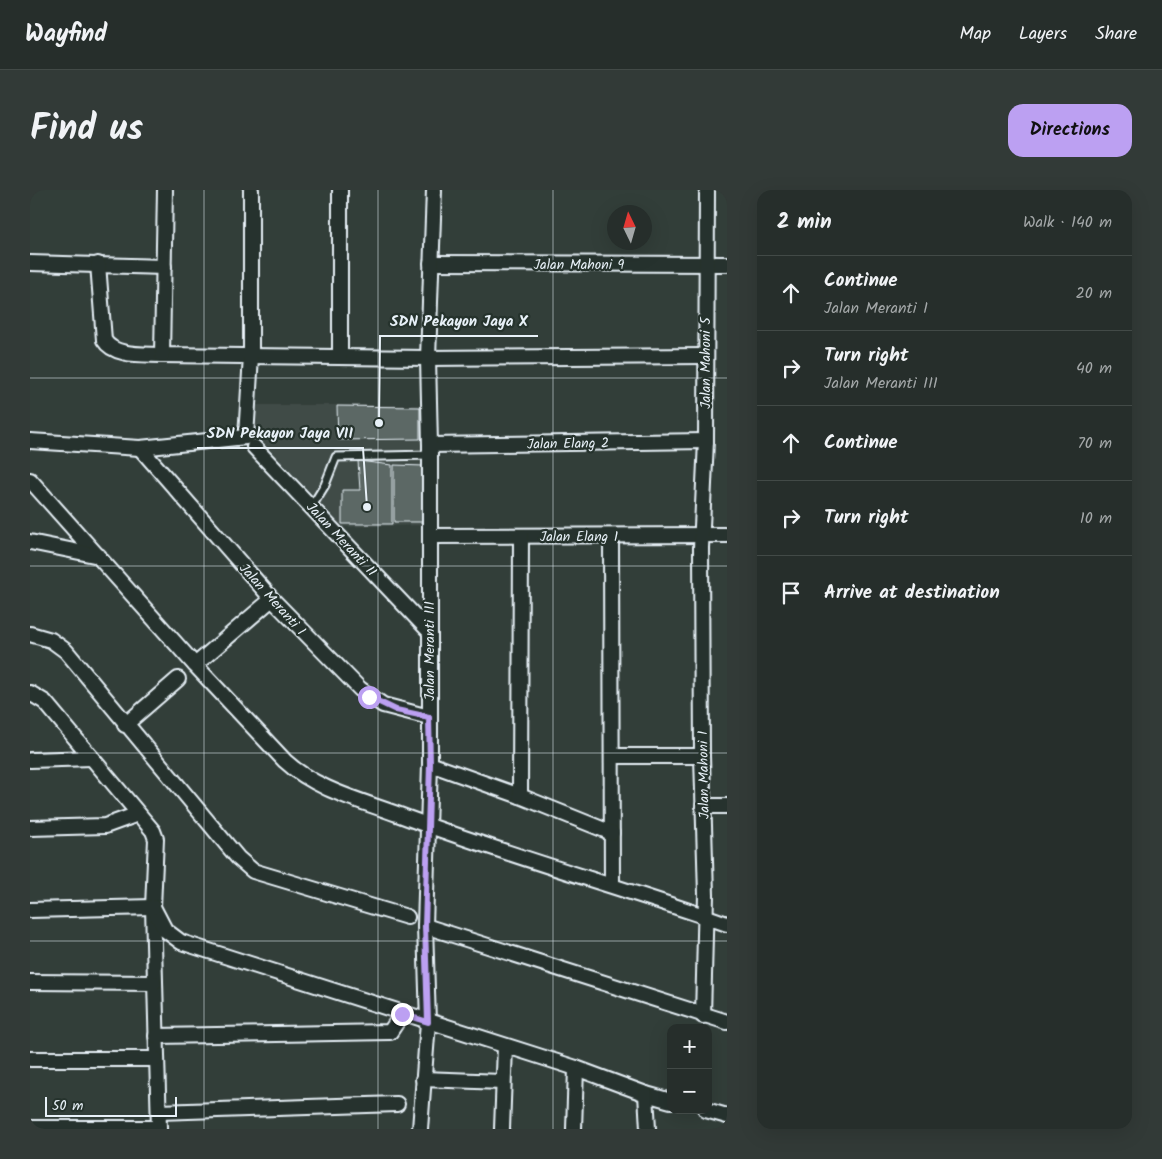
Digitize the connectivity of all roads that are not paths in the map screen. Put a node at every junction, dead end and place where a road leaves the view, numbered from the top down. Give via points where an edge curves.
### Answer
1 (164, 190) edge
2 (251, 190) edge
3 (340, 190) edge
4 (434, 190) edge
5 (707, 190) edge
6 (30, 263) edge
7 (431, 263) junction
8 (98, 264) junction
9 (705, 264) junction
10 (727, 264) edge
11 (164, 267) junction
12 (162, 355) junction
13 (251, 356) junction
14 (340, 356) junction
15 (705, 356) junction
16 (428, 358) junction
17 (30, 441) edge
18 (706, 441) junction
19 (254, 446) dead end
20 (140, 448) junction
21 (430, 450) junction
22 (30, 480) edge
23 (312, 506) junction
24 (702, 535) junction
25 (727, 535) edge
26 (430, 536) junction
27 (521, 536) junction
28 (611, 536) junction
29 (30, 542) edge
30 (99, 556) junction
31 (272, 598) junction
32 (430, 632) junction
33 (30, 634) edge
34 (195, 665) junction
35 (178, 679) dead end
36 (30, 693) edge
37 (429, 717) junction
38 (125, 725) junction
39 (612, 756) junction
40 (702, 756) junction
41 (92, 758) junction
42 (30, 760) edge
43 (430, 764) junction
44 (520, 796) junction
45 (703, 806) junction
46 (727, 806) edge
47 (138, 814) junction
48 (428, 826) junction
49 (30, 828) edge
50 (612, 833) junction
51 (612, 885) junction
52 (152, 907) junction
53 (30, 910) edge
54 (704, 916) junction
55 (407, 917) dead end
56 (727, 924) edge
57 (425, 926) junction
58 (30, 982) edge
59 (154, 982) junction
60 (402, 1014) junction
61 (704, 1016) junction
62 (428, 1022) junction
63 (727, 1022) edge
64 (156, 1036) junction
65 (505, 1046) junction
66 (30, 1059) edge
67 (156, 1059) junction
68 (576, 1068) junction
69 (423, 1078) junction
70 (502, 1082) junction
71 (646, 1094) junction
72 (667, 1100) edge
73 (397, 1104) dead end
74 (159, 1112) junction
75 (712, 1112) edge
76 (727, 1116) edge
77 (30, 1128) edge
78 (159, 1128) edge
79 (420, 1129) edge
80 (502, 1129) edge
81 (574, 1129) edge
82 (648, 1129) edge

1 - 11 street
2 - 13 street
3 - 14 street
4 - 7 street, Jalan Meranti III
5 - 9 street, Jalan Mahoni 5
6 - 8 street
7 - 9 street, Jalan Mahoni 9
7 - 16 street, Jalan Meranti III
8 - 11 street
8 - 12 street via 105,342 121,352
9 - 10 street, Jalan Mahoni 9
9 - 15 street, Jalan Mahoni 5
11 - 12 street
12 - 13 street
13 - 14 street
13 - 20 street via 246,437
14 - 16 street
15 - 16 street
15 - 18 street, Jalan Mahoni 5
16 - 21 street, Jalan Meranti III
17 - 20 street
18 - 21 street, Jalan Elang 2
18 - 24 street, Jalan Mahoni 5
19 - 23 street, Jalan Meranti II
20 - 31 street, Jalan Meranti I
21 - 23 lane via 336,457 325,486
21 - 26 street, Jalan Meranti III
22 - 30 street
23 - 32 street, Jalan Meranti II
24 - 25 street, Jalan Elang 1
24 - 28 street, Jalan Elang 1
24 - 40 street, Jalan Mahoni I
26 - 27 street, Jalan Elang 1
26 - 32 street, Jalan Meranti III
27 - 28 street, Jalan Elang 1
27 - 44 street
28 - 39 street
29 - 30 street
30 - 34 street
31 - 34 street
31 - 37 street, Jalan Meranti I via 369,697 396,710
32 - 37 street, Jalan Meranti III
33 - 38 street via 62,647
34 - 48 street via 302,775 319,785
35 - 38 street
36 - 41 street via 45,702
37 - 43 street, Jalan Meranti III
38 - 55 street via 253,872
39 - 40 street
39 - 50 street
40 - 45 street, Jalan Mahoni I
41 - 42 street
41 - 47 street
43 - 44 street
43 - 48 street, Jalan Meranti III
44 - 50 street
45 - 46 street
45 - 54 street, Jalan Mahoni I
47 - 49 street via 105,826
47 - 52 street via 156,839
48 - 51 street
48 - 57 street, Jalan Meranti III
50 - 51 street
51 - 54 street
52 - 53 street
52 - 59 street
52 - 60 street via 165,930 180,942
54 - 56 street
54 - 61 street, Jalan Mahoni I
57 - 61 street
57 - 62 street, Jalan Meranti III
58 - 59 street
59 - 64 street
60 - 62 street
60 - 64 street via 390,1032
61 - 63 street
62 - 65 street
62 - 69 street, Jalan Meranti III
64 - 67 street
65 - 68 street
65 - 70 street
66 - 67 street
67 - 74 street
68 - 71 street
68 - 81 street
69 - 70 street
69 - 79 street, Jalan Meranti III
70 - 80 street
71 - 72 street
71 - 82 street
73 - 74 street
74 - 78 street
75 - 76 street
77 - 78 street

